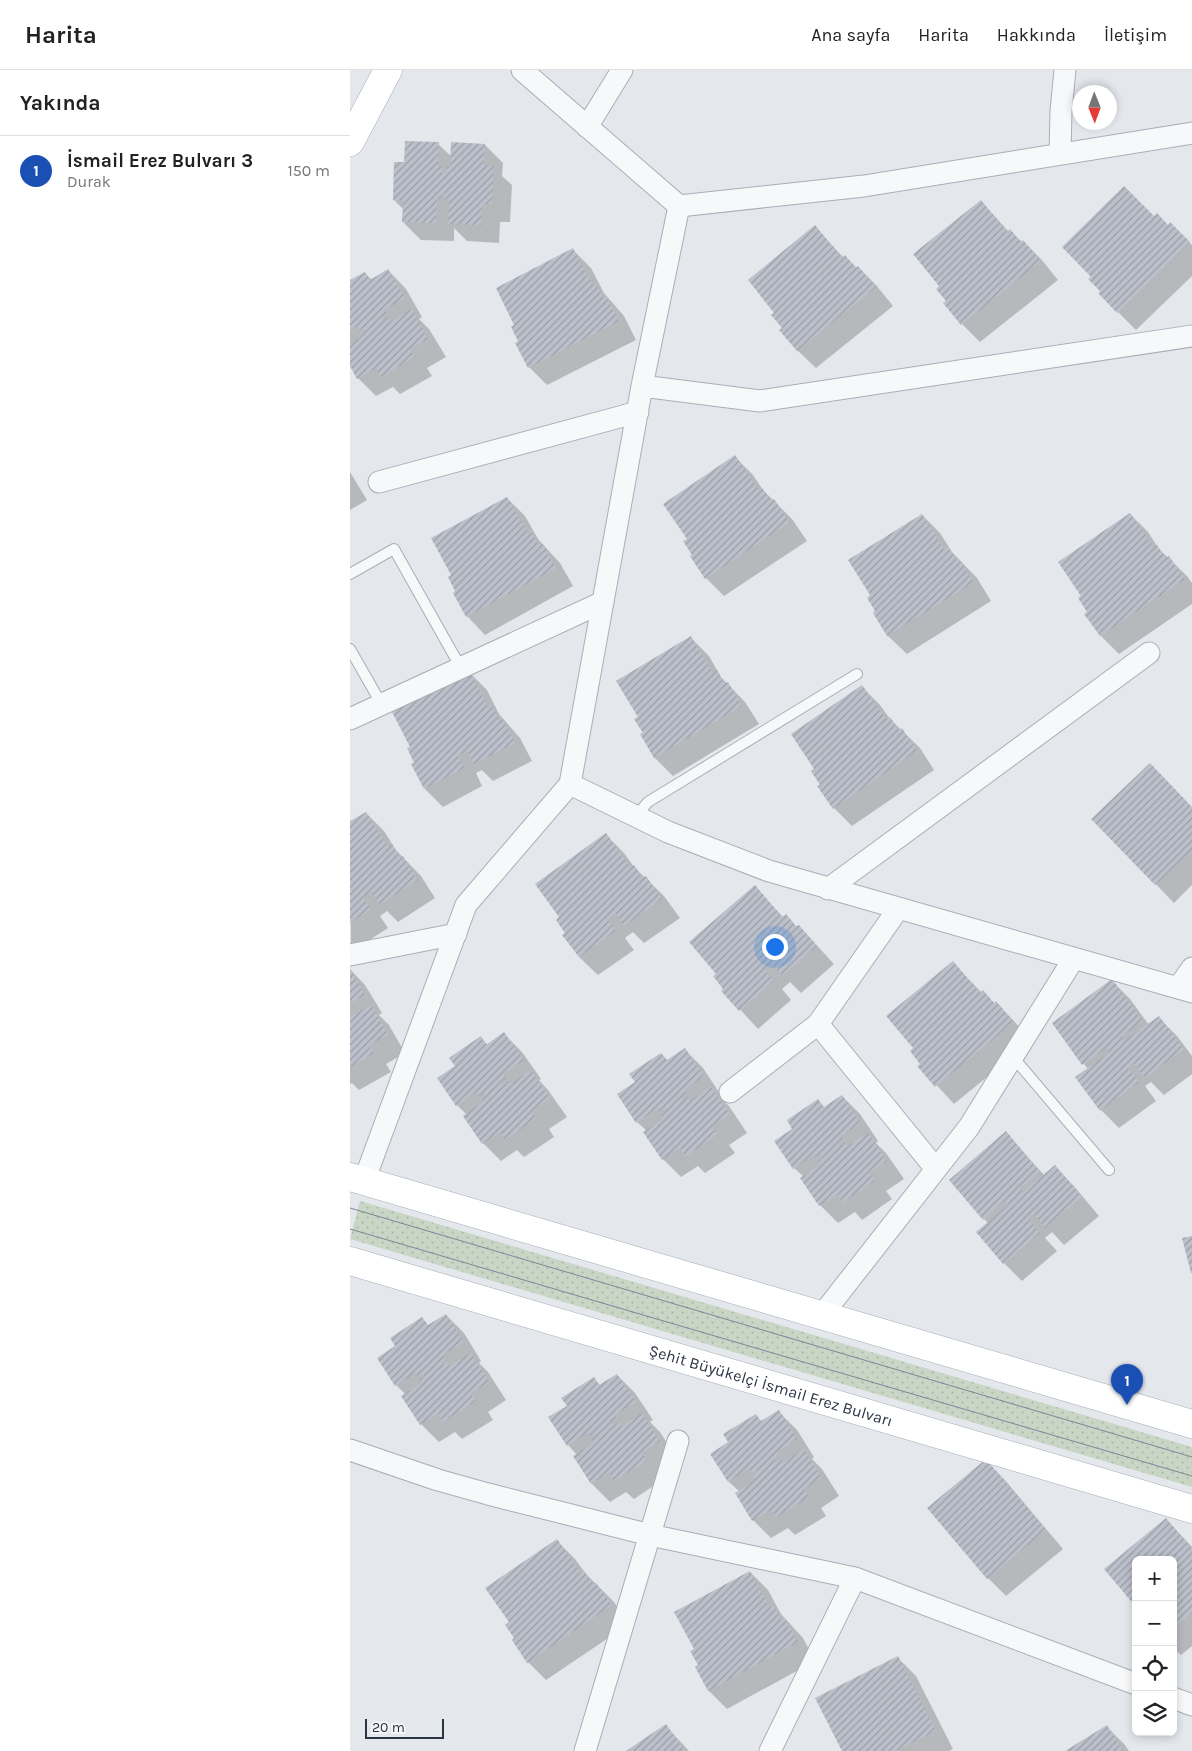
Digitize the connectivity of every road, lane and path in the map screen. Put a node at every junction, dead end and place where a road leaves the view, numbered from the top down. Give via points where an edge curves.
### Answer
1 (388, 70) edge
2 (622, 70) edge
3 (1066, 70) edge
4 (533, 74) edge
5 (588, 127) junction
6 (1192, 133) edge
7 (350, 142) edge
8 (1060, 153) junction
9 (679, 206) junction
10 (1192, 336) edge
11 (642, 386) junction
12 (638, 412) junction
13 (379, 482) dead end
14 (350, 574) edge
15 (603, 602) junction
16 (350, 649) edge
17 (1149, 653) dead end
18 (461, 668) junction
19 (857, 674) dead end
20 (382, 704) junction
21 (350, 719) edge
22 (570, 784) junction
23 (636, 817) junction
24 (828, 888) junction
25 (898, 909) junction
26 (456, 934) junction
27 (350, 955) edge
28 (1074, 958) junction
29 (1192, 968) edge
30 (1185, 990) edge
31 (818, 1024) junction
32 (1013, 1057) junction
33 (730, 1092) dead end
34 (936, 1169) junction
35 (1109, 1170) dead end
36 (357, 1179) edge
37 (350, 1261) edge
38 (822, 1315) junction
39 (1192, 1424) edge
40 (678, 1441) dead end
41 (350, 1450) edge
42 (1192, 1509) edge
43 (650, 1535) junction
44 (855, 1578) junction
45 (1132, 1682) edge
46 (1177, 1699) edge
47 (1192, 1705) edge
48 (774, 1748) edge
49 (585, 1751) edge

1 - 7 main road
2 - 5 street
3 - 8 street
4 - 5 street
5 - 9 street
6 - 8 street
8 - 9 street via 864,186
9 - 11 street
10 - 11 street via 760,401
11 - 12 street
12 - 13 street
12 - 15 street
14 - 18 lane via 394,550
15 - 18 street
15 - 22 street
16 - 20 lane
17 - 24 street
18 - 20 street
19 - 23 lane via 648,802
20 - 21 street
22 - 23 street
22 - 26 street via 466,905
23 - 24 street via 727,856
24 - 25 street
25 - 28 street
25 - 31 street
26 - 27 street
26 - 36 street
28 - 30 street
28 - 32 street
29 - 30 street
31 - 33 street
31 - 34 street
32 - 34 street via 969,1127
32 - 35 lane
34 - 38 street
36 - 38 main road
37 - 42 main road, Şehit Büyükelçi İsmail Erez Bulvarı
38 - 39 main road
40 - 43 street
41 - 43 street via 438,1480
43 - 44 street
43 - 49 street
44 - 45 street
44 - 48 street
46 - 47 street

